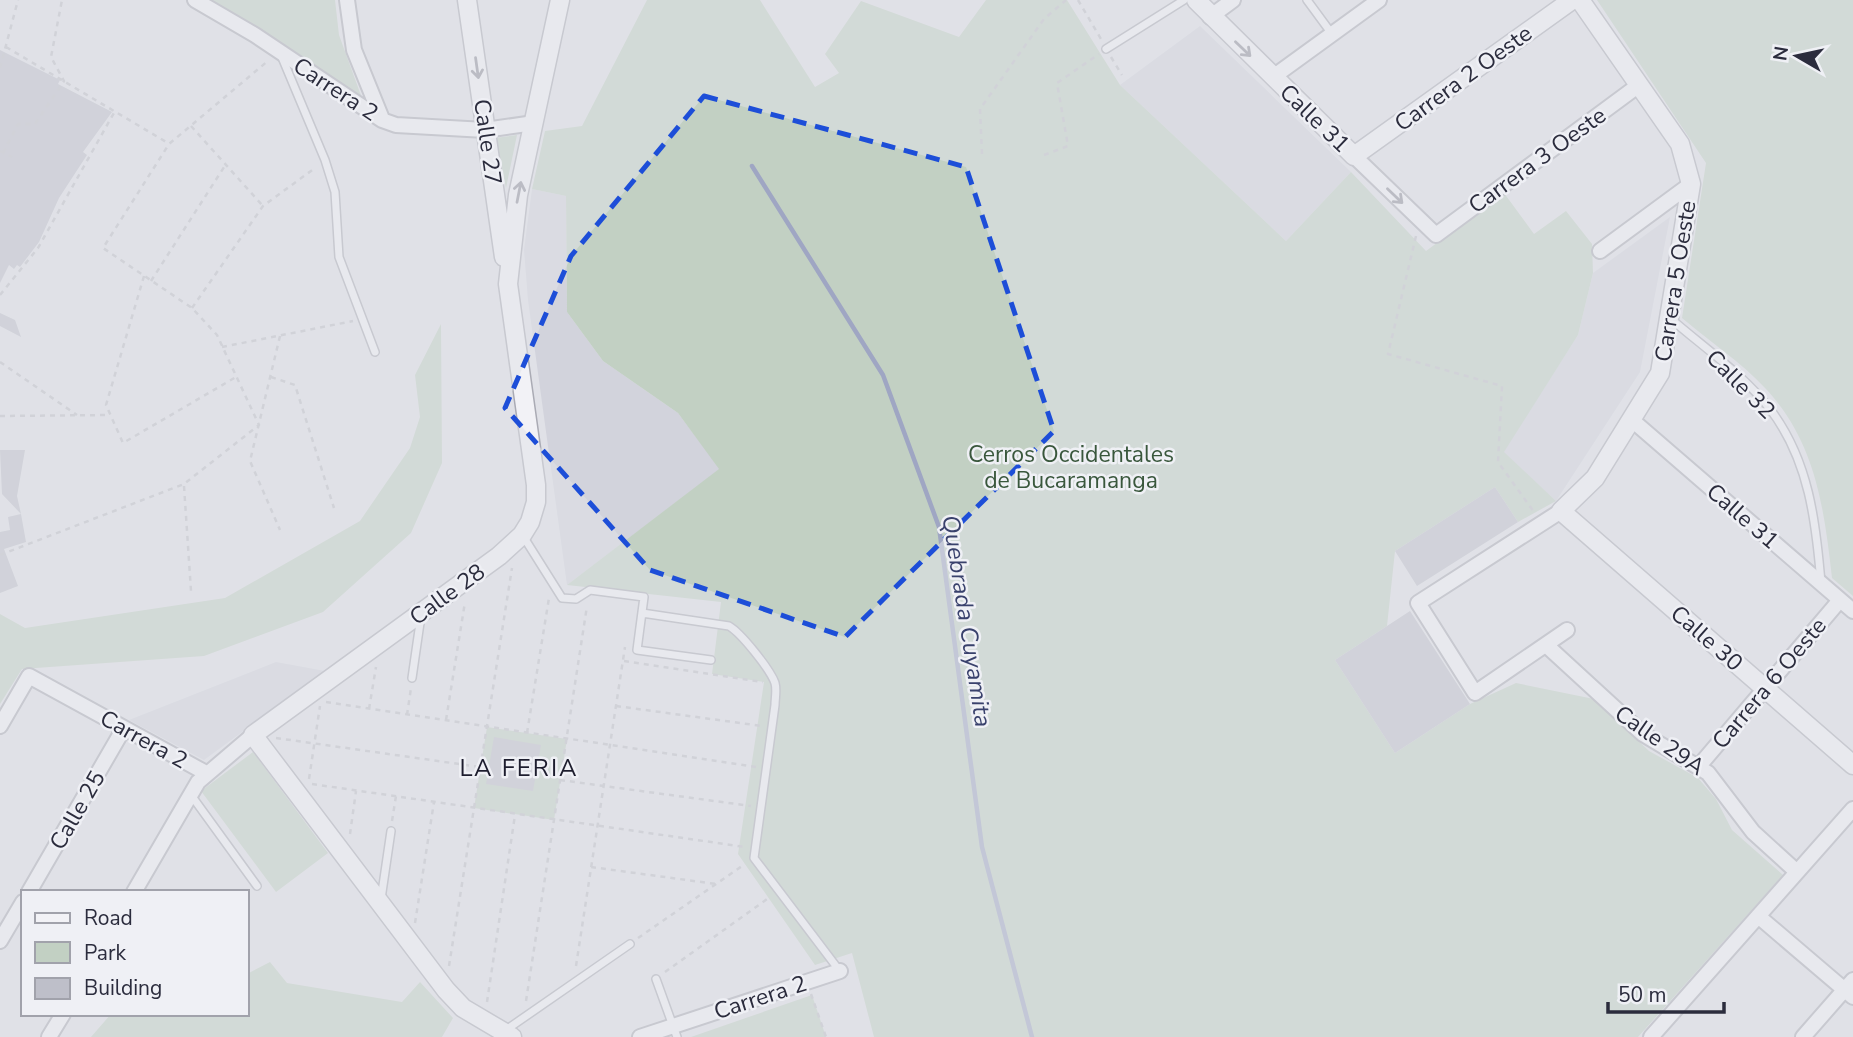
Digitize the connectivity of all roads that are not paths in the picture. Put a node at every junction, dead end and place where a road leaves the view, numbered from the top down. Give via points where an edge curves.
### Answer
1 (195, 0) edge
2 (347, 0) edge
3 (467, 0) edge
4 (560, 0) edge
5 (1184, 0) edge
6 (1196, 0) edge
7 (1233, 0) edge
8 (1307, 0) edge
9 (1379, 0) edge
10 (1572, 0) edge
11 (1580, 0) edge
12 (1210, 17) junction
13 (1332, 34) junction
14 (1107, 49) road end
15 (280, 51) junction
16 (1273, 77) junction
17 (1639, 85) junction
18 (383, 120) junction
19 (534, 123) junction
20 (486, 130) junction
21 (1354, 156) junction
22 (1691, 184) junction
23 (1436, 235) joint
24 (1600, 251) dead end
25 (508, 284) junction
26 (1670, 318) junction
27 (375, 352) dead end
28 (1632, 420) junction
29 (1561, 511) junction
30 (522, 535) junction
31 (1821, 584) junction
32 (1840, 600) junction
33 (1853, 611) edge
34 (421, 612) junction
35 (642, 613) junction
36 (1567, 630) dead end
37 (1546, 645) junction
38 (711, 660) dead end
39 (412, 678) road end
40 (1765, 688) junction
41 (0, 726) edge
42 (124, 728) junction
43 (253, 735) junction
44 (1853, 765) edge
45 (1699, 766) junction
46 (206, 773) junction
47 (191, 795) junction
48 (1853, 809) edge
49 (391, 831) road end
50 (1797, 872) junction
51 (257, 886) dead end
52 (30, 890) edge
53 (135, 890) edge
54 (380, 903) junction
55 (1758, 916) junction
56 (17, 926) edge
57 (0, 941) edge
58 (630, 944) road end
59 (840, 971) joint
60 (656, 979) road end
61 (1850, 989) edge
62 (62, 1016) edge
63 (675, 1031) edge
64 (507, 1035) edge
65 (49, 1037) edge
66 (640, 1037) edge
67 (1651, 1037) edge
68 (1803, 1037) edge

1 - 15 street, Carrera 2
2 - 18 street via 354,50
3 -> 20 street, Calle 27
4 - 19 street, Calle 28
5 - 14 lane
6 - 12 street, Calle 31
7 - 12 street
8 - 13 lane
9 - 13 street
10 - 21 street, Carrera 2 Oeste
11 - 17 street
12 -> 16 street, Calle 31
13 - 16 street
15 - 18 street, Carrera 2
15 - 27 lane via 325,160 335,192 339,257
16 - 21 street, Calle 31
17 - 22 street via 1680,144
17 - 23 street, Carrera 3 Oeste
18 - 20 street, Carrera 2 via 409,127
19 - 20 street, Carrera 2
25 -> 19 street, Calle 28 via 518,195
20 - 25 street, Calle 27
21 -> 23 street, Calle 31
22 - 24 street
22 - 26 street, Carrera 5 Oeste
25 - 30 street, Calle 28 via 536,485 534,513
26 - 28 street, Carrera 5 Oeste via 1660,373
26 - 31 lane, Calle 32 via 1752,389 1791,442 1810,496
28 - 29 street, Carrera 5 Oeste via 1595,478
28 - 31 street, Calle 31
29 - 37 street, Carrera 5 Oeste via 1418,603 1475,693
29 - 40 street, Calle 30
30 - 34 street, Calle 28
30 - 35 lane via 562,598 569,600 590,590 644,597
31 - 32 street, Calle 31
32 - 33 street, Calle 31
32 - 40 street, Carrera 6 Oeste
34 - 39 lane
34 - 43 street, Calle 28
35 - 38 lane via 637,650
35 - 59 lane via 710,622 738,632 776,686 754,858
36 - 37 street
37 - 45 street, Calle 29A via 1643,734
40 - 44 street, Calle 30
40 - 45 street, Carrera 6 Oeste
41 - 42 street, Carrera 2 via 29,676
42 - 46 street, Carrera 2
42 - 52 street, Calle 25
43 - 46 street, Carrera 2
43 - 54 street
45 - 50 street, Calle 29A via 1715,780 1753,832
46 - 47 street
47 - 51 lane, Carrera 2
47 - 53 street
48 - 50 street
49 - 54 lane
50 - 55 street
54 - 64 street via 463,1008
55 - 61 street
55 - 67 street
56 - 57 street
58 - 64 lane via 523,1018
59 - 63 street, Carrera 2
60 - 63 lane
61 - 68 street
62 - 65 street
63 - 66 street, Carrera 2

